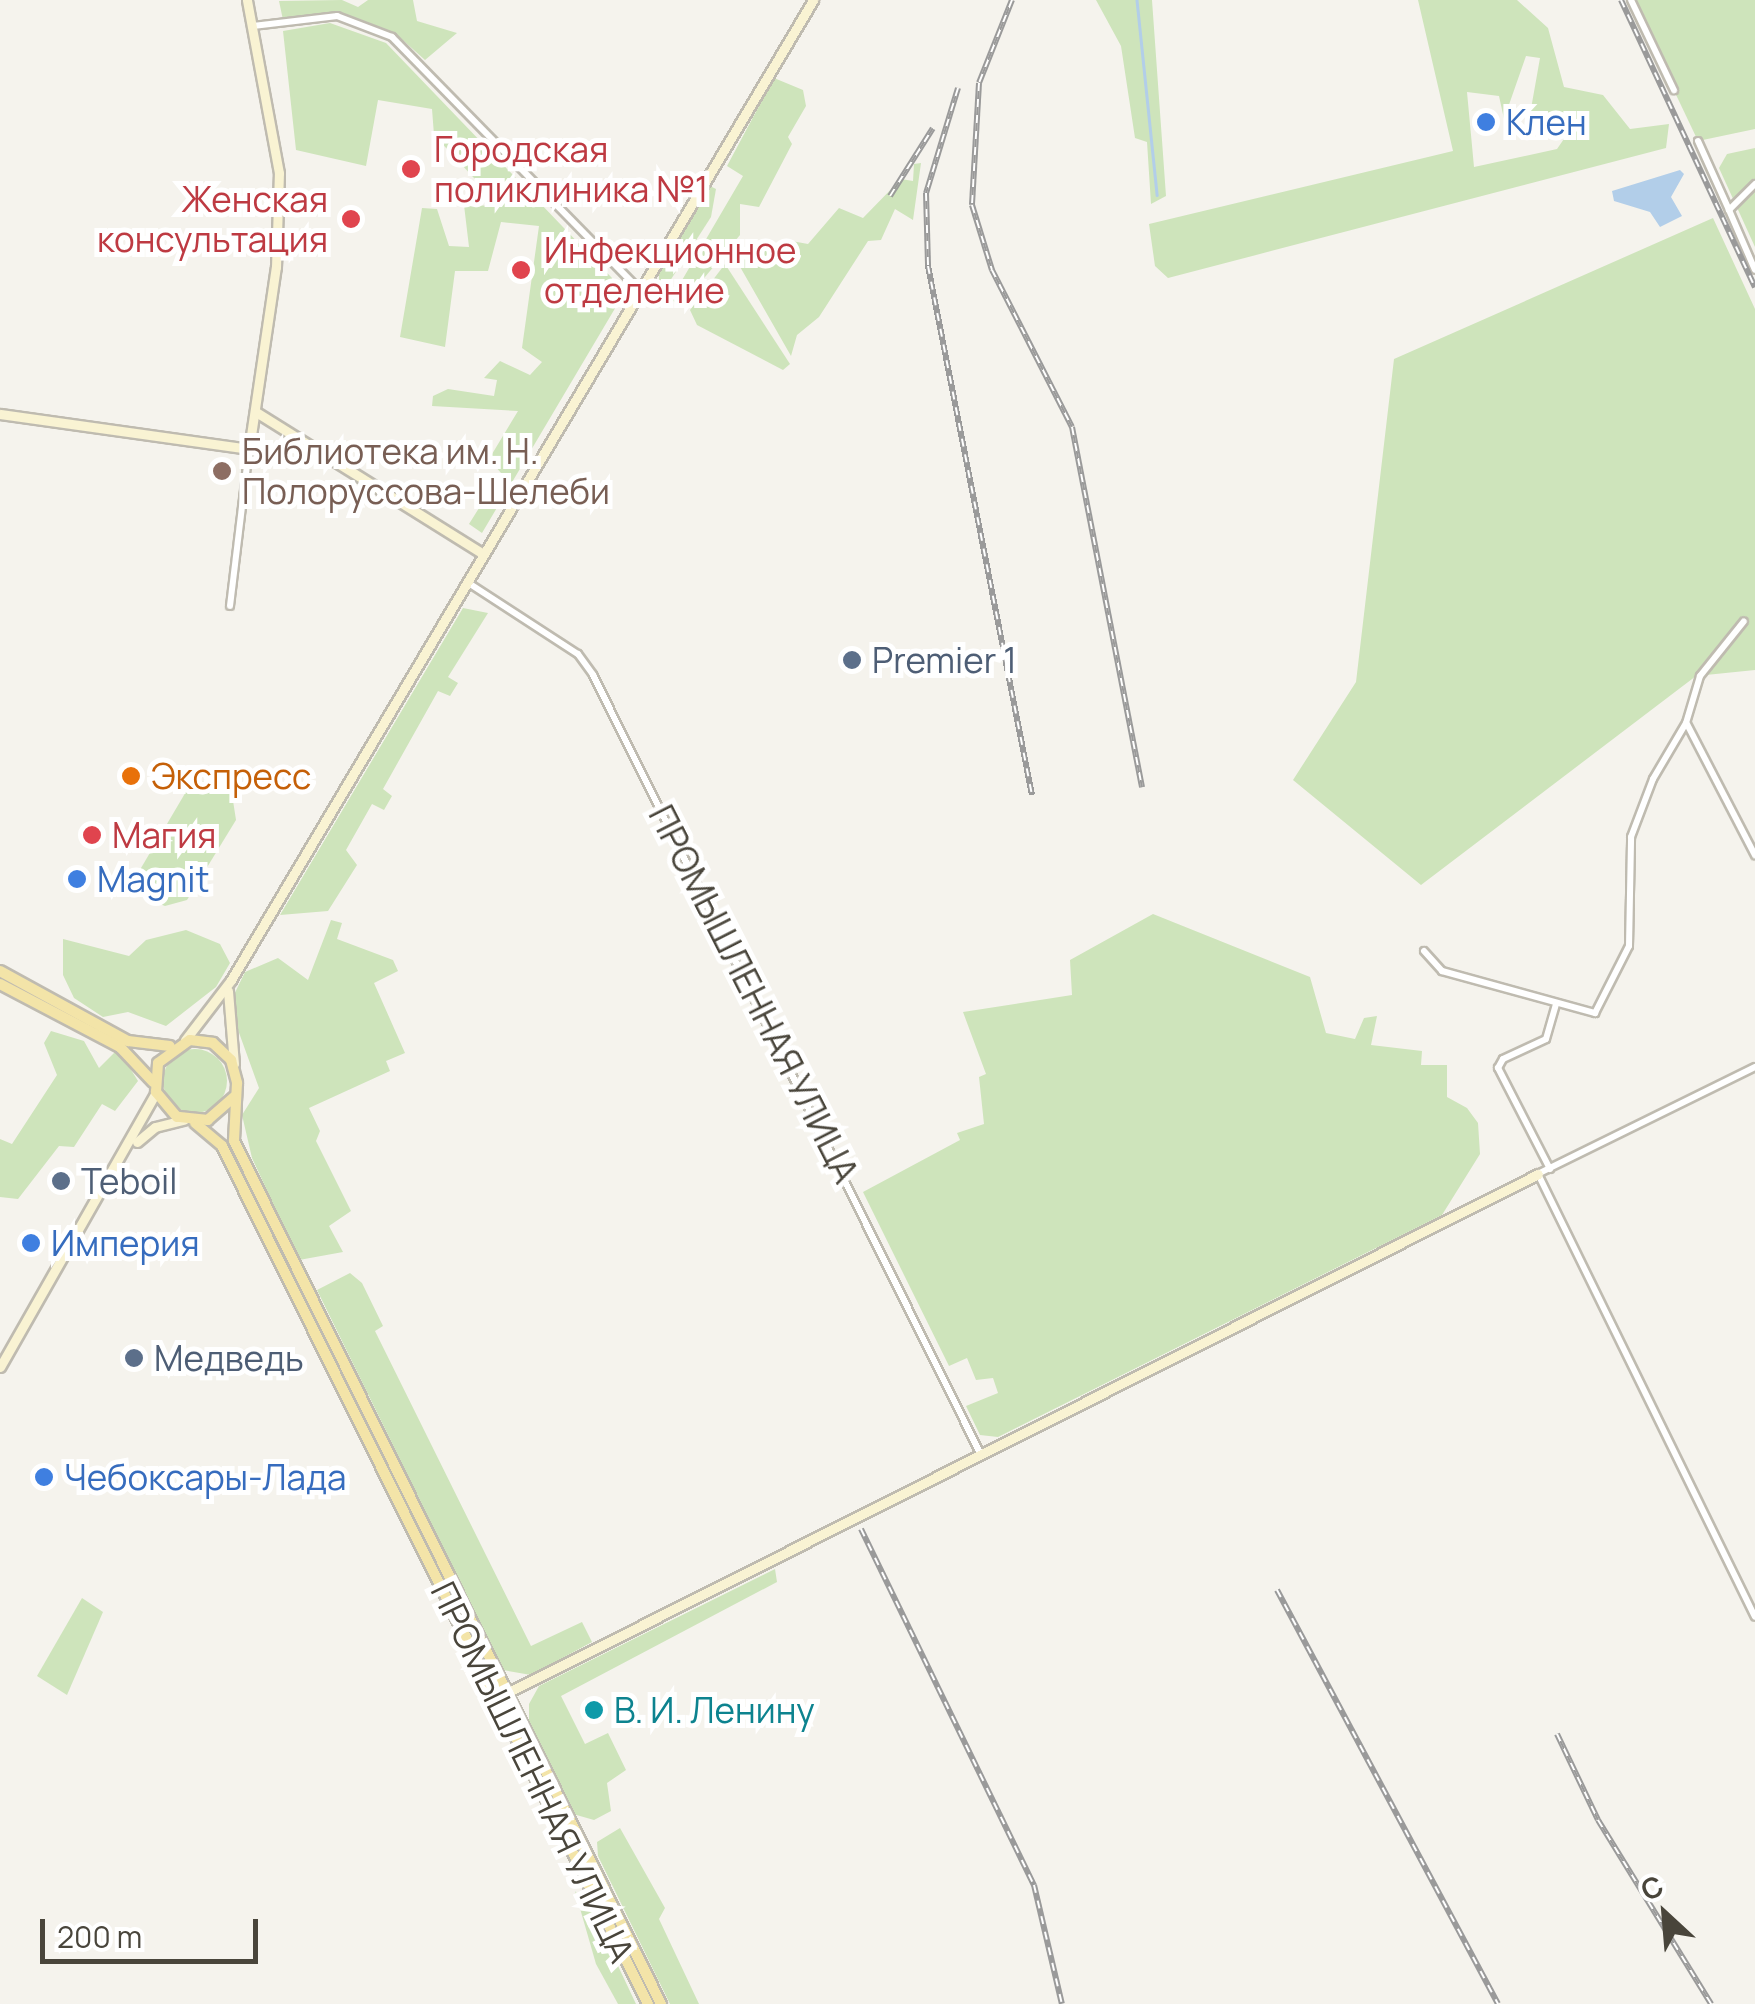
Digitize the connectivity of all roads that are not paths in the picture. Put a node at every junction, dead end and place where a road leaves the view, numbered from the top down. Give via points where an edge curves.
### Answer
1 (247, 0) edge
2 (813, 0) edge
3 (1632, 0) edge
4 (253, 26) junction
5 (1674, 90) dead end
6 (1698, 141) dead end
7 (1755, 184) edge
8 (1729, 210) junction
9 (1755, 270) edge
10 (640, 290) junction
11 (256, 412) junction
12 (0, 414) edge
13 (249, 449) junction
14 (484, 554) junction
15 (466, 582) junction
16 (230, 606) dead end
17 (1744, 621) dead end
18 (1686, 723) junction
19 (1755, 855) edge
20 (1424, 951) dead end
21 (0, 970) edge
22 (231, 980) junction
23 (0, 984) edge
24 (1556, 1005) junction
25 (68, 1012) junction
26 (95, 1027) junction
27 (179, 1043) junction
28 (1755, 1066) edge
29 (234, 1067) junction
30 (155, 1089) junction
31 (234, 1097) junction
32 (188, 1121) junction
33 (126, 1156) junction
34 (1550, 1168) junction
35 (1538, 1174) junction
36 (301, 1292) junction
37 (0, 1366) edge
38 (982, 1456) junction
39 (1755, 1617) edge
40 (524, 1684) junction
41 (502, 1696) junction
42 (518, 1715) junction
43 (574, 1842) junction
44 (648, 2004) edge
45 (661, 2004) edge

1 - 4 street
2 - 10 street
3 - 5 street
4 - 10 street via 337,16 392,37
4 - 11 street via 279,174 276,268
6 - 8 street
7 - 8 street
8 - 9 street
10 - 14 street
11 - 13 street
11 - 14 street
12 - 13 street
13 - 16 street
14 - 15 street
15 - 22 street
15 - 38 street, ПРОМЫШЛЕННАЯ УЛИЦА via 578,654 593,675
17 - 18 street via 1700,676
18 - 19 street
18 - 24 street via 1653,779 1631,837 1630,946 1592,1016
20 - 24 street via 1442,971
21 - 25 main road
22 - 27 street
22 - 29 street via 224,1006
23 - 25 main road
24 - 34 street via 1546,1039 1503,1059 1498,1068
25 - 26 main road
26 - 27 main road via 141,1045
26 - 30 main road via 130,1054
27 - 29 main road via 214,1044
27 - 30 main road via 158,1063
28 - 34 street, ПРОМЫШЛЕННАЯ УЛИЦА
29 - 31 main road
30 - 32 main road via 165,1108
30 - 33 street
31 - 32 main road via 216,1116
31 - 36 main road, ПРОМЫШЛЕННАЯ УЛИЦА via 234,1141
32 - 33 street via 148,1131
32 - 36 main road, ПРОМЫШЛЕННАЯ УЛИЦА via 222,1146
33 - 37 street
34 - 35 street, ПРОМЫШЛЕННАЯ УЛИЦА
35 - 38 street, ПРОМЫШЛЕННАЯ УЛИЦА
35 - 39 street
36 - 41 main road, ПРОМЫШЛЕННАЯ УЛИЦА
38 - 40 street, ПРОМЫШЛЕННАЯ УЛИЦА
40 - 41 street, ПРОМЫШЛЕННАЯ УЛИЦА
40 - 42 street
41 - 42 main road, ПРОМЫШЛЕННАЯ УЛИЦА
41 - 43 main road, ПРОМЫШЛЕННАЯ УЛИЦА
42 - 43 main road, ПРОМЫШЛЕННАЯ УЛИЦА
43 - 44 main road, ПРОМЫШЛЕННАЯ УЛИЦА
43 - 45 main road, ПРОМЫШЛЕННАЯ УЛИЦА

